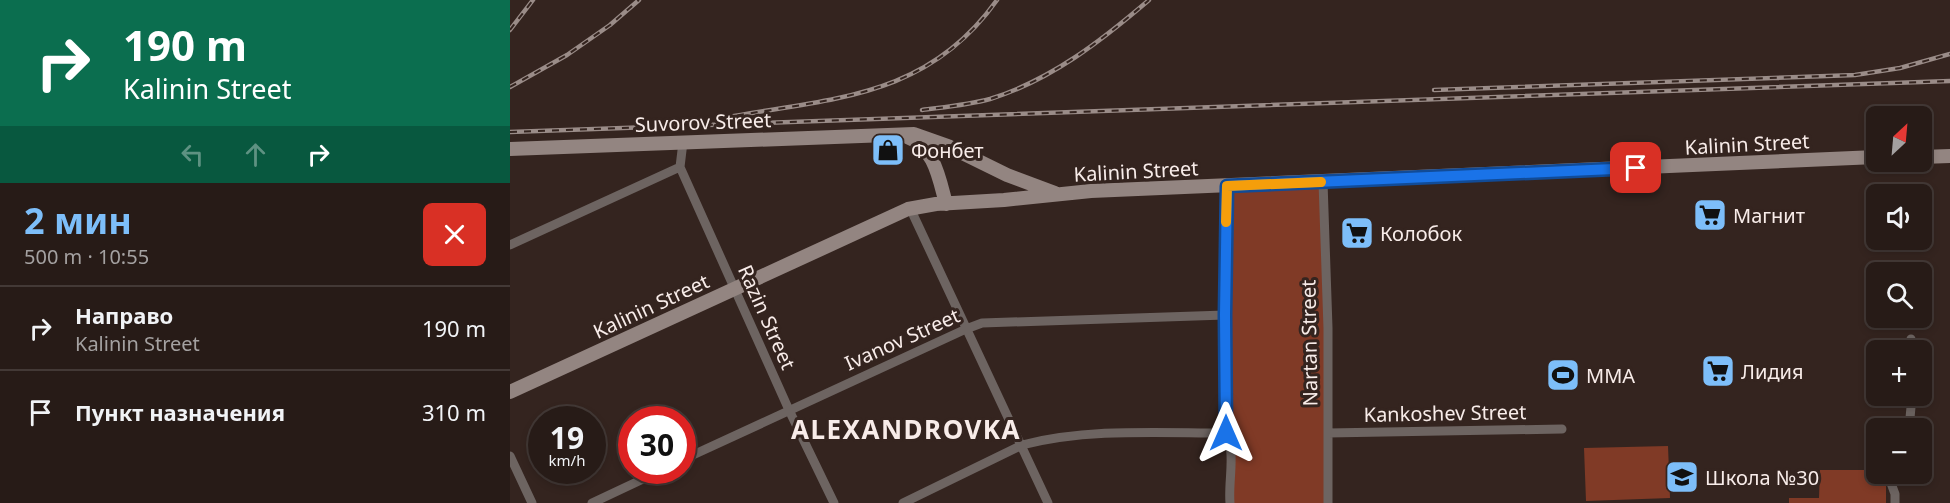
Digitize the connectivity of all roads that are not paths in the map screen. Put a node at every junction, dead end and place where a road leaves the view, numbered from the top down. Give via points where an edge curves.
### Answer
1 (898, 134) junction
2 (683, 142) junction
3 (510, 149) edge
4 (1950, 156) edge
5 (1932, 157) edge
6 (1866, 158) edge
7 (680, 166) junction
8 (1323, 182) junction
9 (1227, 186) junction
10 (1060, 194) junction
11 (946, 204) junction
12 (910, 208) junction
13 (510, 245) edge
14 (736, 288) junction
15 (1225, 315) junction
16 (966, 328) junction
17 (510, 392) edge
18 (789, 410) junction
19 (1562, 429) dead end
20 (1226, 433) junction
21 (1328, 433) junction
22 (1022, 445) junction
23 (696, 453) edge
24 (510, 456) edge
25 (632, 484) edge
26 (1891, 484) edge
27 (1901, 484) edge
28 (1895, 499) edge
29 (532, 503) edge
30 (592, 503) edge
31 (834, 503) edge
32 (903, 503) edge
33 (1048, 503) edge
34 (1230, 503) edge
35 (1328, 503) edge

1 - 2 main road, Suvorov Street
1 - 10 main road, Suvorov Street via 921,135 1007,175
1 - 11 main road via 911,138 930,155 937,166
2 - 3 main road, Suvorov Street
2 - 7 street
4 - 5 main road
6 - 8 main road, Kalinin Street
7 - 13 street
7 - 14 street, Razin Street
8 - 9 main road, Kalinin Street
8 - 21 street, Nartan Street
9 - 10 main road, Kalinin Street
9 - 15 street
10 - 11 main road, Kalinin Street
11 - 12 main road, Kalinin Street
12 - 14 main road, Kalinin Street
12 - 16 street
14 - 17 main road, Kalinin Street
14 - 18 street, Razin Street
15 - 16 street, Ivanov Street via 982,323
15 - 20 street
16 - 18 street, Ivanov Street
16 - 22 street
18 - 23 street, Ivanov Street
18 - 31 street, Razin Street
19 - 21 street, Kankoshev Street
20 - 22 street via 1098,434
20 - 34 street via 1231,461
21 - 35 street, Nartan Street
22 - 32 street
22 - 33 street
24 - 29 street
25 - 30 street
26 - 28 street
27 - 28 street

